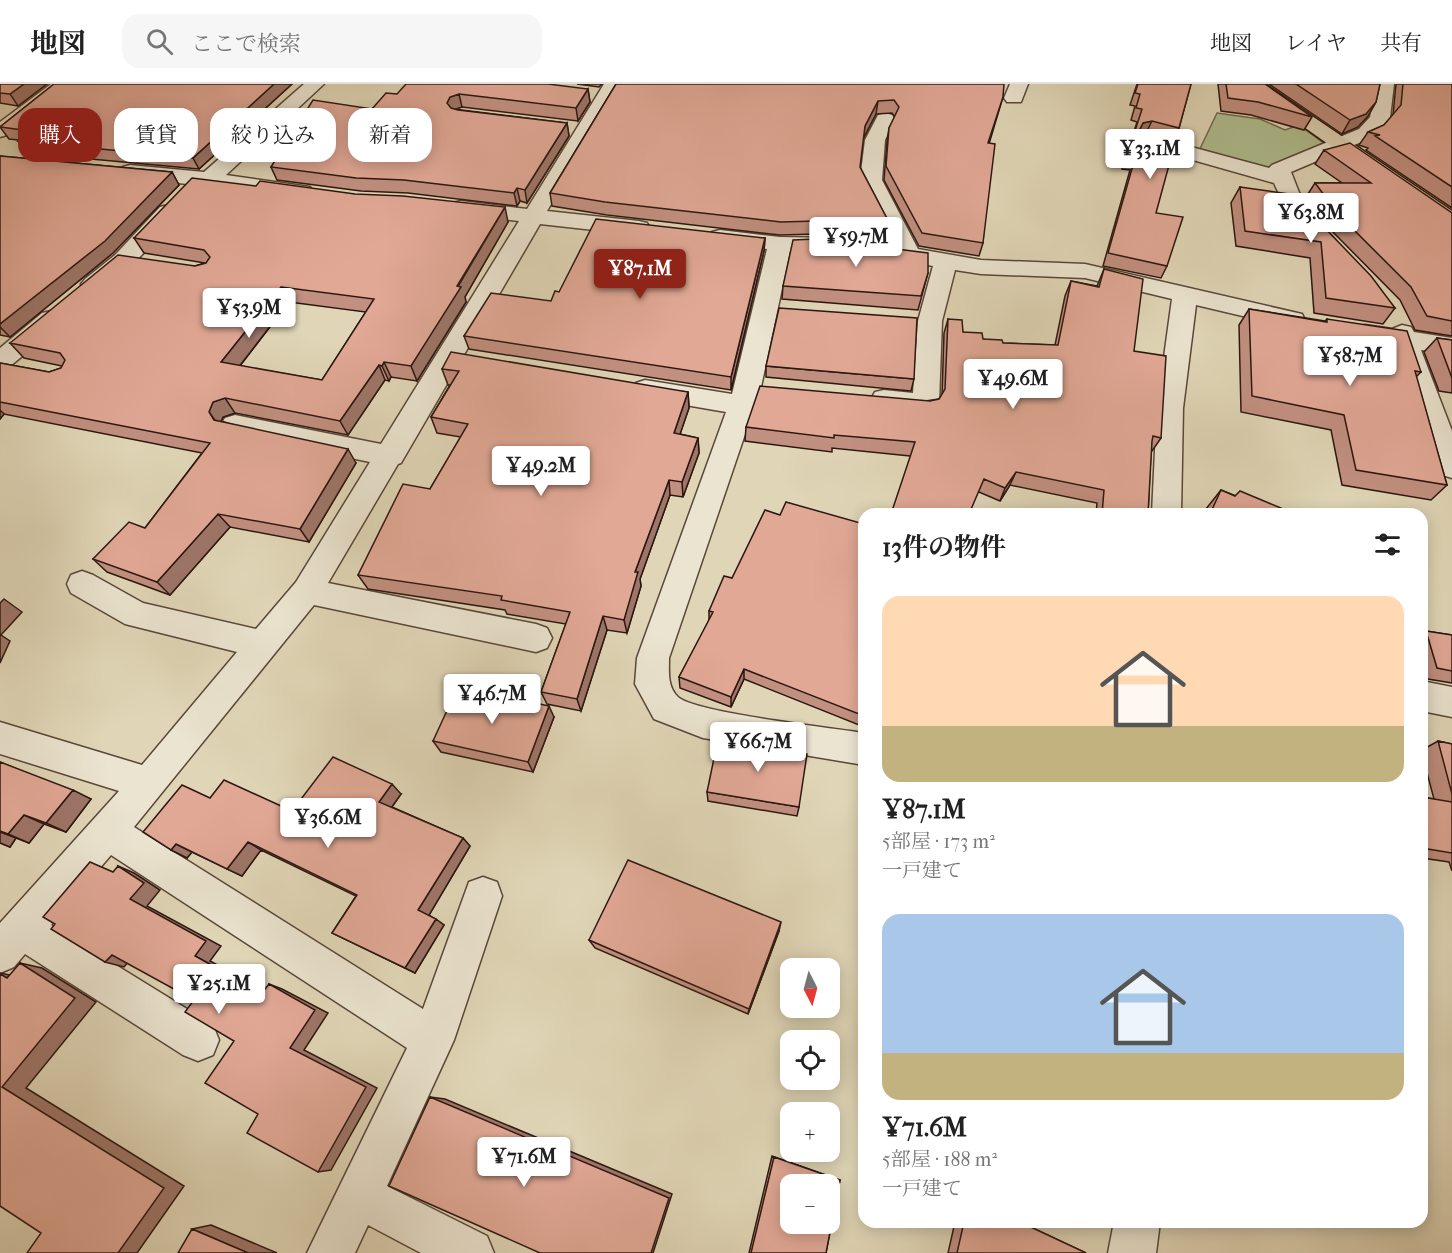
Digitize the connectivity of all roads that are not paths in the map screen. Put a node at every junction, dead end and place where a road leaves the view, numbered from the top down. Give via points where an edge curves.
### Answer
1 (63, 84) edge
2 (315, 84) edge
3 (1252, 84) edge
4 (1385, 84) edge
5 (601, 91) edge
6 (885, 119) edge
7 (0, 131) edge
8 (1147, 141) edge
9 (1340, 142) junction
10 (106, 169) edge
11 (205, 178) junction
12 (1283, 178) junction
13 (326, 195) edge
14 (442, 206) edge
15 (534, 216) junction
16 (1452, 220) edge
17 (664, 231) edge
18 (700, 235) edge
19 (780, 244) junction
20 (1328, 244) edge
21 (909, 253) junction
22 (946, 260) junction
23 (123, 261) junction
24 (146, 264) edge
25 (1185, 294) junction
26 (1400, 329) junction
27 (1452, 346) edge
28 (4, 353) edge
29 (32, 370) edge
30 (622, 385) edge
31 (754, 394) junction
32 (855, 396) edge
33 (235, 425) edge
34 (391, 456) junction
35 (1452, 468) edge
36 (1167, 508) edge
37 (82, 584) dead end
38 (307, 591) junction
39 (536, 638) dead end
40 (264, 645) junction
41 (1428, 697) edge
42 (1452, 702) edge
43 (0, 738) edge
44 (858, 748) edge
45 (149, 784) junction
46 (107, 831) junction
47 (483, 896) dead end
48 (10, 941) edge
49 (198, 1040) edge
50 (433, 1040) junction
51 (359, 1196) junction
52 (1136, 1228) edge
53 (332, 1253) edge
54 (470, 1253) edge
55 (1132, 1253) edge

1 - 7 street
2 - 11 street
3 - 9 main road
4 - 9 street via 1380,118 1366,134
5 - 15 street via 576,128
6 - 21 street via 875,140 871,180
8 - 12 street
9 - 12 street via 1279,169
9 - 16 main road
10 - 11 street
11 - 13 street
11 - 23 street
12 - 20 street via 1290,196
14 - 15 street
15 - 17 street
15 - 34 street via 461,358
18 - 19 street
19 - 21 street via 814,243
19 - 31 street via 777,309
21 - 22 street
22 - 25 street via 981,267 1086,271
22 - 32 street via 918,320 926,403
23 - 24 street
23 - 28 street
25 - 26 street via 1331,327
25 - 36 street via 1170,408
26 - 27 street
26 - 35 street
28 - 29 street
30 - 31 street
31 - 44 street via 653,658 652,684 666,708 703,723
33 - 34 street
34 - 38 street
37 - 40 street via 136,615
38 - 39 street
38 - 40 street
40 - 45 street
41 - 42 street
43 - 45 street
45 - 46 street
46 - 48 street
46 - 50 street
47 - 50 street
48 - 49 street
50 - 51 street
51 - 53 street
51 - 54 street
52 - 55 street

